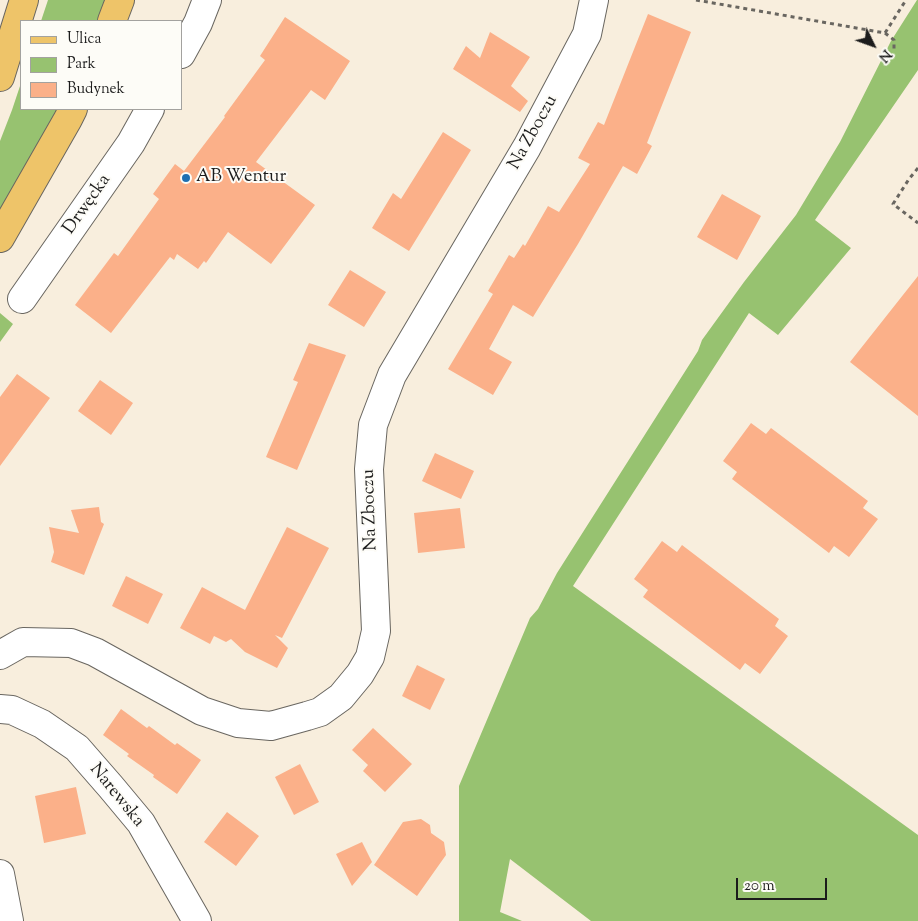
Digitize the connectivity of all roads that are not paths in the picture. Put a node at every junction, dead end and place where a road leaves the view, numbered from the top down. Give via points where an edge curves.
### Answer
1 (24, 0) edge
2 (120, 0) edge
3 (207, 0) edge
4 (594, 0) edge
5 (112, 20) edge
6 (182, 52) edge
7 (0, 77) edge
8 (72, 110) edge
9 (149, 110) edge
10 (0, 238) edge
11 (22, 299) dead end
12 (0, 655) edge
13 (0, 708) edge
14 (0, 874) edge
15 (9, 921) edge
16 (197, 921) edge

1 - 7 main road
2 - 5 main road
3 - 6 street
4 - 12 street, Na Zboczu via 583,42 527,147 392,374 373,425 369,469 376,631 370,656 341,697 320,712 271,726 238,723 202,711 95,652 71,643 23,642
8 - 10 main road
9 - 11 street, Drwęcka via 131,143
13 - 16 street, Narewska via 42,724 77,748 141,823
14 - 15 street

